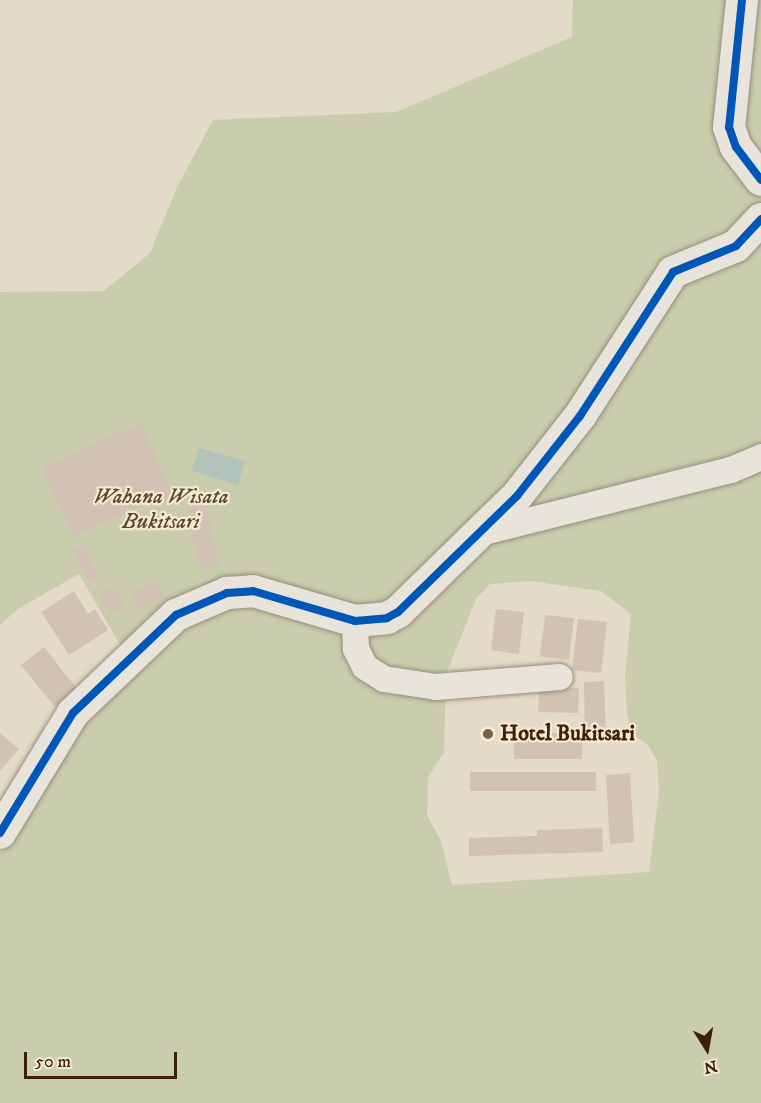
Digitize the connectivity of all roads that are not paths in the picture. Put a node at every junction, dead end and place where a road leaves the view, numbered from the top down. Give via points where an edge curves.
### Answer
1 (742, 0) edge
2 (761, 180) edge
3 (761, 219) edge
4 (761, 457) edge
5 (480, 533) junction
6 (355, 621) junction
7 (560, 677) dead end
8 (0, 833) edge

1 - 2 street via 729,127 736,147
3 - 5 street via 736,246 673,272 580,416 517,496
4 - 5 street via 731,470
5 - 6 street via 398,612 387,618
6 - 7 street via 356,649 364,667 384,679 436,687
6 - 8 street via 254,591 227,593 176,615 72,714

